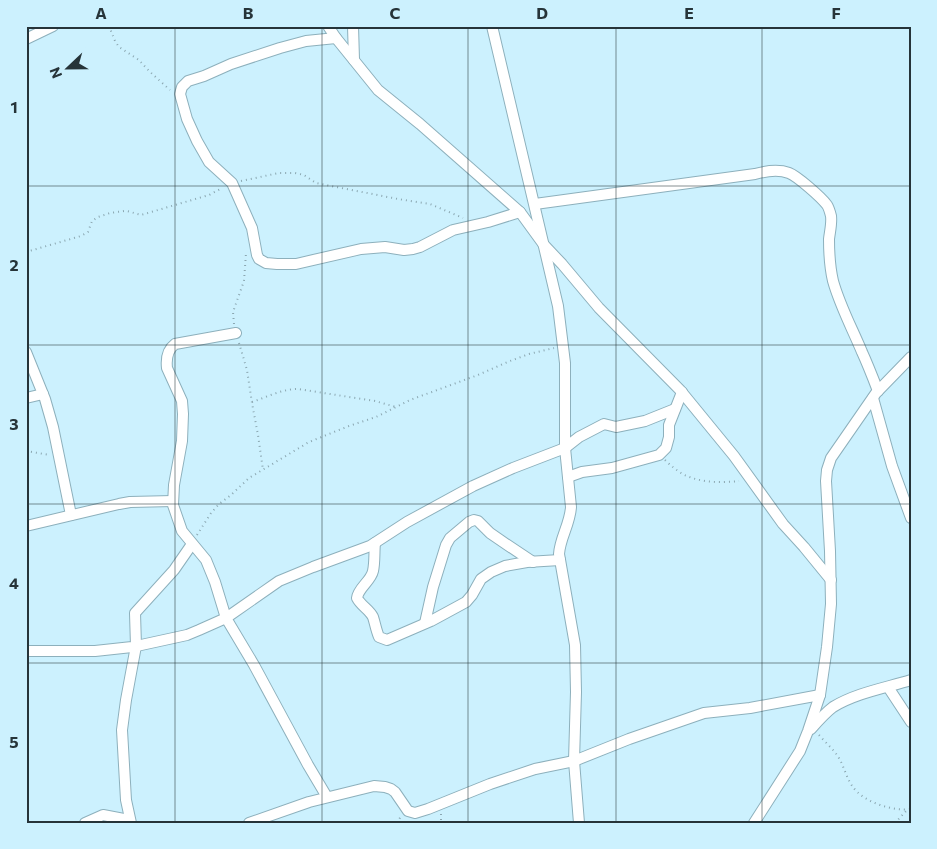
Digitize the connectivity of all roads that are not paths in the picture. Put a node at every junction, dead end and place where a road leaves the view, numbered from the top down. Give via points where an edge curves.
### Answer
1 (53, 26) edge
2 (328, 26) edge
3 (353, 26) edge
4 (492, 26) edge
5 (336, 38) junction
6 (26, 39) edge
7 (354, 60) junction
8 (535, 204) junction
9 (520, 212) junction
10 (544, 245) junction
11 (236, 332) road end
12 (26, 352) edge
13 (911, 357) edge
14 (682, 392) junction
15 (43, 394) junction
16 (875, 394) junction
17 (26, 398) edge
18 (675, 409) junction
19 (566, 448) junction
20 (568, 477) junction
21 (173, 502) junction
22 (71, 514) junction
23 (911, 518) edge
24 (26, 526) edge
25 (374, 543) junction
26 (192, 544) junction
27 (560, 560) junction
28 (533, 562) junction
29 (831, 580) junction
30 (226, 618) junction
31 (425, 623) junction
32 (136, 646) junction
33 (26, 651) edge
34 (911, 680) edge
35 (888, 687) junction
36 (820, 695) junction
37 (911, 722) edge
38 (810, 729) junction
39 (574, 761) junction
40 (327, 796) junction
41 (130, 822) edge
42 (85, 823) edge
43 (249, 823) edge
44 (579, 823) edge
45 (754, 823) edge

1 - 6 street
2 - 5 street
3 - 7 street
4 - 8 street
5 - 7 street
5 - 9 street via 306,41 231,64 188,80 180,91 186,119 197,141 209,162 232,183 252,228 260,259 272,264 296,264 361,249 412,249 453,230
7 - 9 street via 378,90
8 - 10 street
8 - 16 street via 768,171 790,173 819,197 830,211 833,281 863,353
9 - 10 street
10 - 14 street via 599,308
10 - 19 street via 558,306 565,363
11 - 21 street via 175,344 168,352 166,368 182,400 183,414
12 - 15 street
13 - 16 street
14 - 18 street
14 - 29 street via 783,524
15 - 17 street
15 - 22 street
16 - 23 street via 892,466
16 - 29 street via 836,450 827,470
18 - 19 street via 628,425 614,427 604,424
18 - 20 street via 669,425 670,437 659,455
19 - 20 street
19 - 25 street via 484,480
20 - 27 street via 571,507 559,547
21 - 22 street via 130,502
21 - 26 street via 182,531
22 - 24 street
25 - 30 street via 279,581
25 - 31 street via 373,572 357,595 369,611 379,637 390,639
26 - 30 street via 206,560
26 - 32 street via 174,570 135,613
27 - 28 street
27 - 39 street via 575,644
28 - 31 street via 505,566 491,572 466,602
28 - 31 street via 478,521 469,522 450,538 446,546
29 - 36 street
30 - 32 street via 187,635
30 - 40 street
32 - 33 street via 95,651
32 - 41 street via 122,730
34 - 35 street
35 - 37 street
35 - 38 street via 853,697 834,707
36 - 38 street
36 - 39 street via 704,713 629,738
38 - 45 street via 800,751
39 - 40 street via 535,768 415,813 408,811 395,792 385,787 374,786
39 - 44 street
40 - 43 street
41 - 42 street via 103,815

